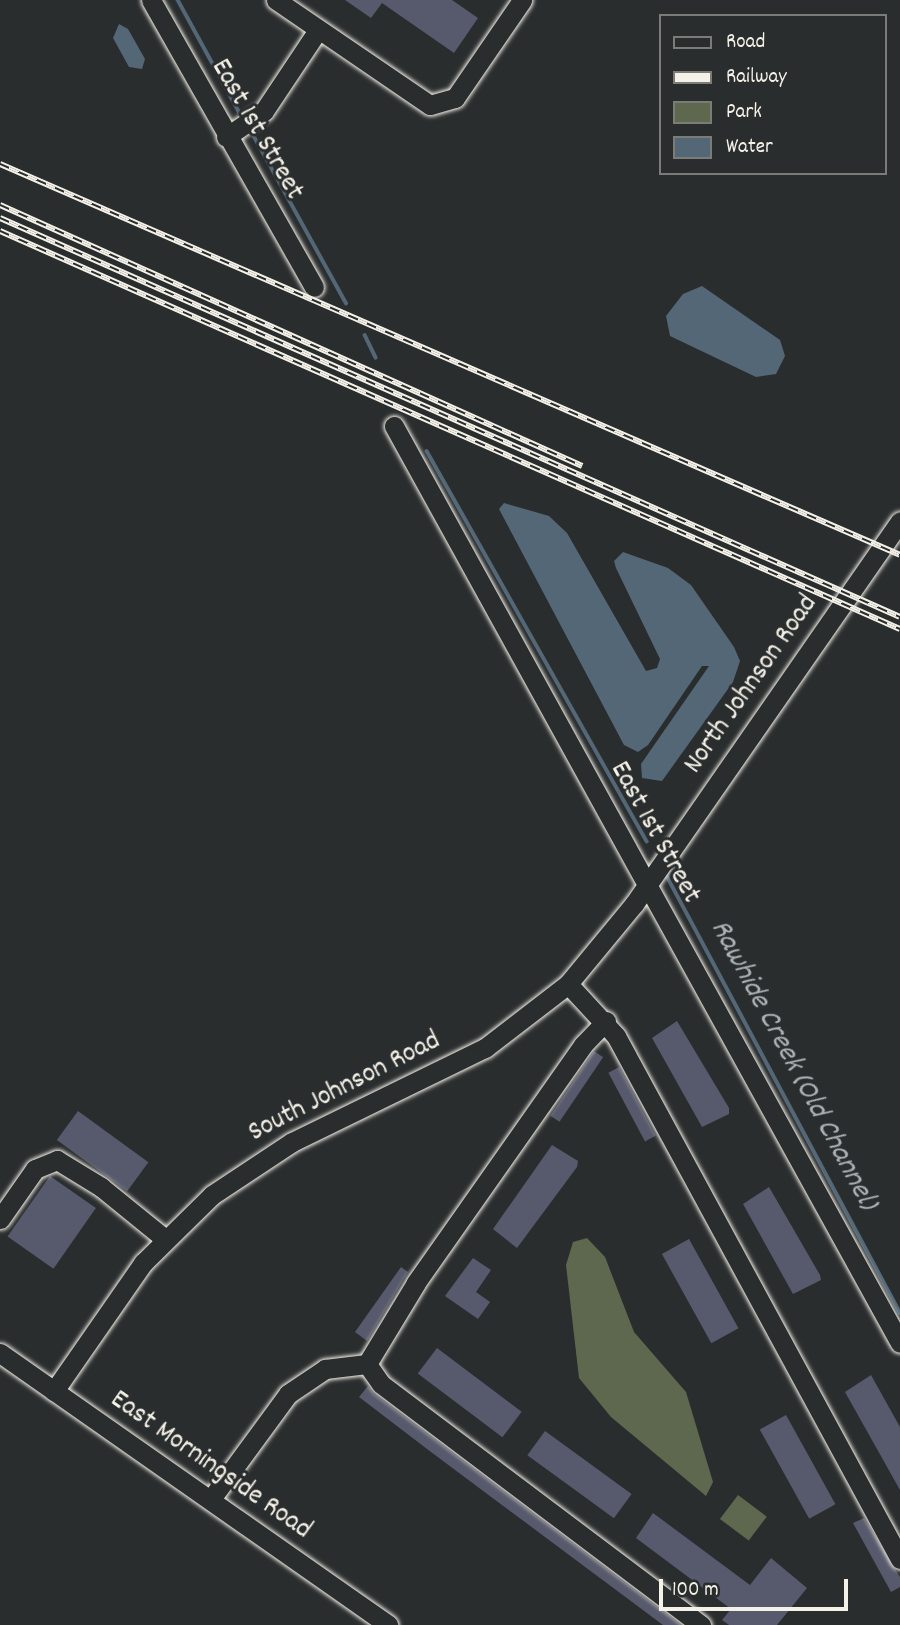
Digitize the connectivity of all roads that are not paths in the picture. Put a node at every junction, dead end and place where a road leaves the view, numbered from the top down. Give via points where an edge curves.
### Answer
1 (151, 0) edge
2 (276, 0) edge
3 (522, 0) edge
4 (318, 30) junction
5 (226, 137) junction
6 (314, 287) dead end
7 (394, 426) dead end
8 (900, 521) edge
9 (650, 882) junction
10 (568, 984) junction
11 (606, 1021) junction
12 (0, 1219) edge
13 (164, 1239) junction
14 (900, 1343) edge
15 (0, 1353) edge
16 (367, 1364) junction
17 (54, 1391) junction
18 (211, 1499) junction
19 (900, 1559) edge
20 (388, 1625) edge
21 (701, 1625) edge

1 - 5 street, East 1st Street
2 - 4 street
3 - 4 street via 455,97 439,104 411,94
4 - 5 street via 264,111
5 - 6 street, East 1st Street
7 - 9 street, East 1st Street
8 - 9 street, North Johnson Road
9 - 10 street, South Johnson Road
9 - 14 street, East 1st Street
10 - 11 street
10 - 13 street, South Johnson Road via 485,1048 249,1168
11 - 16 street via 583,1045 416,1283
11 - 19 street
12 - 13 street via 34,1169 57,1160 101,1186
13 - 17 street, South Johnson Road
15 - 17 street, East Morningside Road
16 - 18 street via 325,1369 288,1394
16 - 21 street via 381,1384
17 - 18 street, East Morningside Road
18 - 20 street, East Morningside Road

